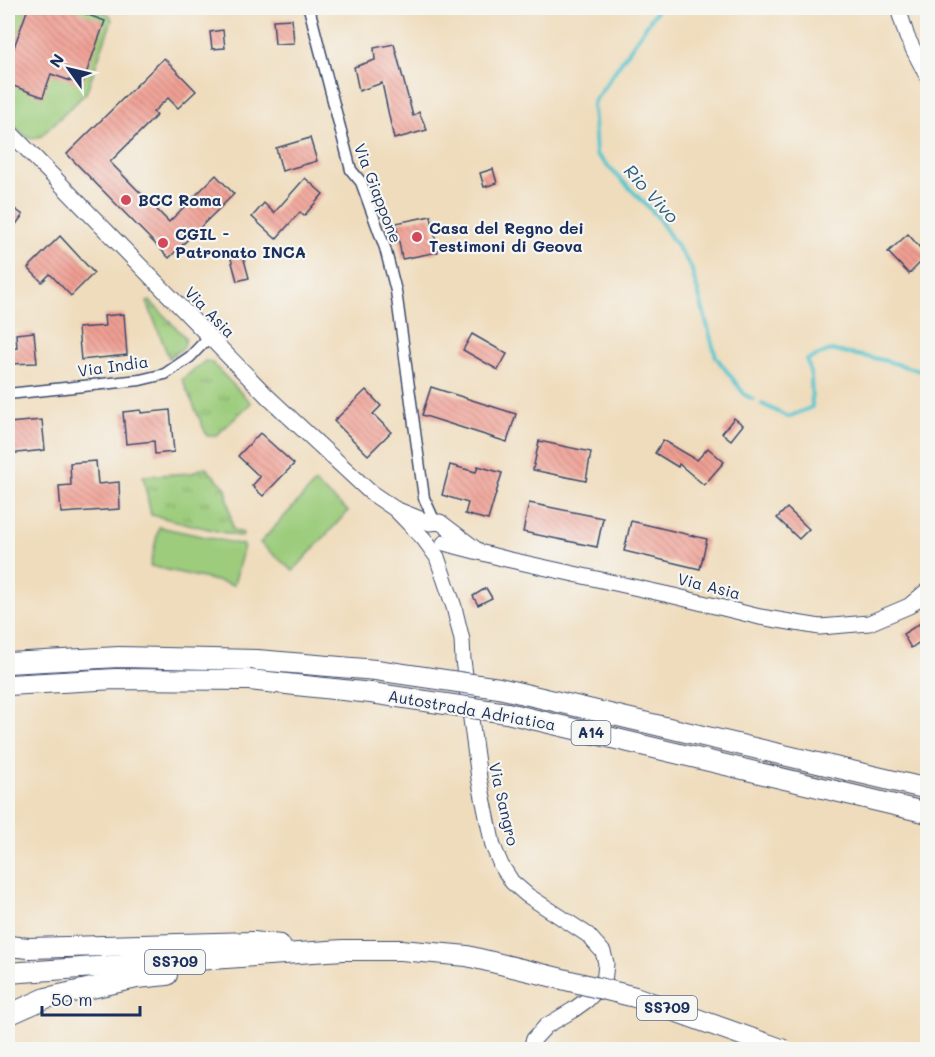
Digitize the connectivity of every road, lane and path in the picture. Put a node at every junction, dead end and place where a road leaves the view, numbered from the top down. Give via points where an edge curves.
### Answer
1 (309, 8) edge
2 (898, 8) edge
3 (927, 78) edge
4 (8, 130) edge
5 (209, 337) junction
6 (8, 394) edge
7 (424, 498) junction
8 (396, 509) junction
9 (413, 516) junction
10 (436, 523) junction
11 (434, 545) junction
12 (477, 550) junction
13 (927, 590) edge
14 (8, 663) edge
15 (8, 685) edge
16 (927, 789) edge
17 (927, 813) edge
18 (8, 946) edge
19 (343, 950) junction
20 (8, 973) edge
21 (8, 1015) edge
22 (530, 1050) edge
23 (784, 1050) edge

1 - 7 street, Via Giappone via 351,170 361,182 396,291
2 - 3 street
4 - 5 street, Via Asia
5 - 6 street, Via India via 190,357 165,374
5 - 8 street, Via Asia via 312,440 370,492
7 - 9 street
7 - 10 street, Via Giappone
8 - 9 street, Via Asia
8 - 11 street, Via Asia
9 - 10 street, Via Asia
10 - 11 street via 424,529
10 - 11 street via 448,534
10 - 12 street, Via Asia
11 - 12 street, Via Asia
11 - 22 street, Via Sangro via 462,640 478,778 493,846 512,882 588,935 603,952 606,963 604,983 573,1010 546,1026
12 - 13 street, Via Asia via 760,617 820,627 868,623 909,606
14 - 16 highway, Autostrada Adriatica / A14, bridge via 119,657 257,660 376,670 499,688
15 - 17 highway, Autostrada Adriatica / A14, bridge via 115,679 249,680 371,693 507,713
18 - 19 highway via 253,942
19 - 20 highway, SS709
19 - 21 highway via 323,959 137,978 46,998
19 - 23 highway, SS709, bridge via 467,956 635,997

